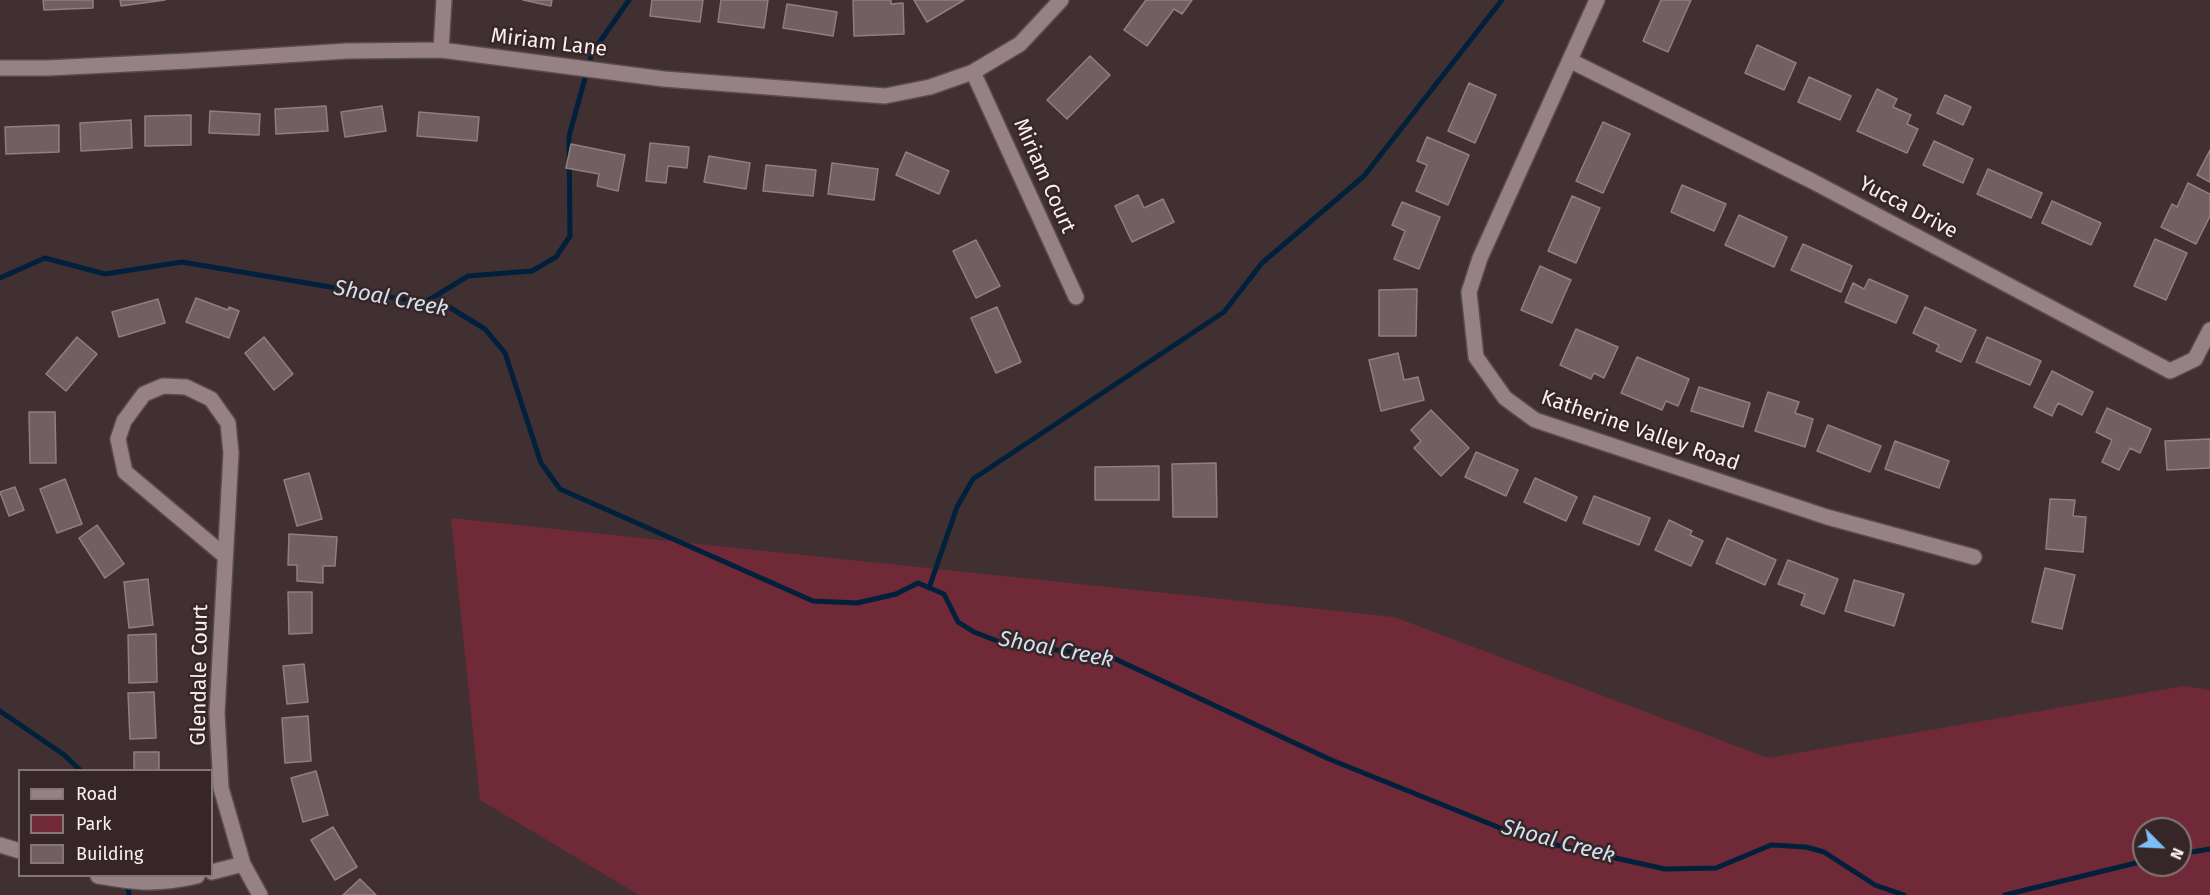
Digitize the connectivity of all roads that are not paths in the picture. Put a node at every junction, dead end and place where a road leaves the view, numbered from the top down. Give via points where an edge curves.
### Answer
1 (444, 0) edge
2 (1061, 0) edge
3 (1597, 0) edge
4 (441, 50) junction
5 (1571, 61) junction
6 (0, 68) edge
7 (973, 72) junction
8 (1076, 297) dead end
9 (2210, 330) edge
10 (225, 556) junction
11 (1974, 557) dead end
12 (0, 845) edge
13 (18, 850) edge
14 (243, 864) junction
15 (213, 872) edge
16 (104, 877) edge
17 (192, 877) edge
18 (260, 895) edge

1 - 4 street
2 - 7 street, Miriam Lane via 1020,44
3 - 5 street, Katherine Valley Road
4 - 6 street, Miriam Lane
4 - 7 street, Miriam Lane via 664,79 885,96 930,87
5 - 9 street, Yucca Drive via 1812,181 2170,371 2194,359
5 - 11 street, Katherine Valley Road via 1480,258 1469,292 1476,357 1505,398 1535,420 1624,451 1827,517
7 - 8 street, Miriam Court
10 - 10 street, Glendale Court via 231,453 228,423 210,399 186,387 163,386 144,394 124,421 118,439 125,472
10 - 14 street, Glendale Court via 217,713 221,788
12 - 13 street
14 - 15 street
14 - 18 street, Glendale Court
16 - 17 street via 138,883

